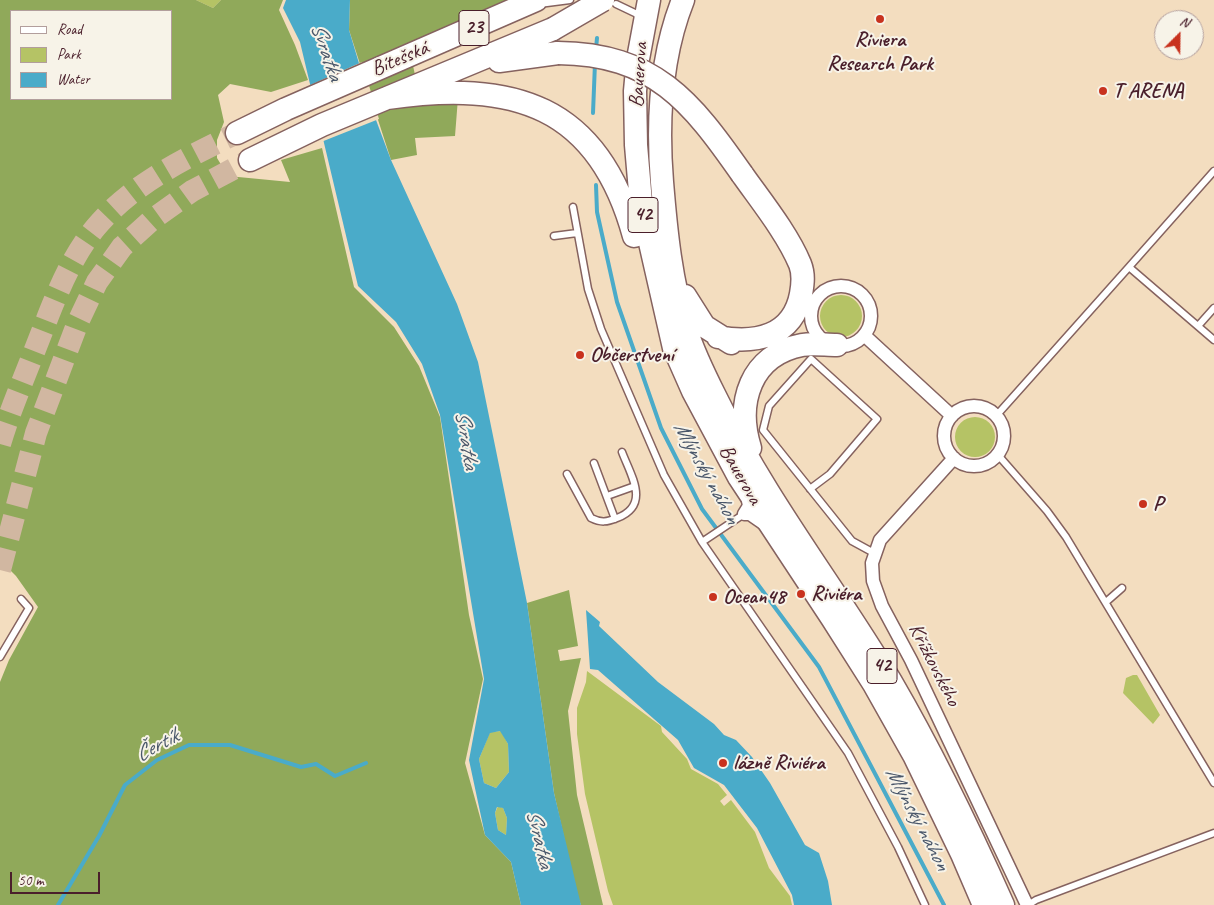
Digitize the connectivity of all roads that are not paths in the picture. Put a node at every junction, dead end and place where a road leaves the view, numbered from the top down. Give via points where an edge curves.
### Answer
1 (570, 0) edge
2 (649, 0) edge
3 (683, 0) edge
4 (694, 0) edge
5 (610, 2) edge
6 (531, 3) edge
7 (643, 28) junction
8 (668, 55) junction
9 (452, 71) junction
10 (418, 90) junction
11 (237, 133) tunnel mouth
12 (250, 160) tunnel mouth
13 (1214, 170) edge
14 (573, 207) dead end
15 (774, 220) junction
16 (577, 232) junction
17 (554, 236) dead end
18 (1129, 267) junction
19 (673, 273) junction
20 (813, 307) junction
21 (1214, 308) edge
22 (1198, 326) junction
23 (864, 335) junction
24 (718, 337) junction
25 (1214, 340) edge
26 (837, 345) junction
27 (674, 348) junction
28 (952, 416) junction
29 (996, 416) junction
30 (622, 452) dead end
31 (998, 455) junction
32 (954, 458) junction
33 (594, 463) dead end
34 (746, 473) junction
35 (567, 474) dead end
36 (635, 486) junction
37 (810, 489) junction
38 (607, 496) junction
39 (744, 514) junction
40 (616, 519) junction
41 (780, 539) junction
42 (702, 542) junction
43 (874, 553) junction
44 (1122, 588) dead end
45 (21, 599) dead end
46 (1106, 602) junction
47 (0, 656) edge
48 (1214, 783) edge
49 (1214, 832) edge
50 (925, 905) edge
51 (984, 905) edge
52 (1003, 905) edge
53 (1028, 905) edge

1 - 6 lane
2 - 7 highway, Bauerova / 42
3 - 8 highway, Bauerova / 42 via 675,19
4 - 8 highway, 42
5 - 7 lane via 636,14
5 - 9 highway, 23, bridge
6 - 11 highway, Bítešská / 23
7 - 27 highway, Bauerova / 42 via 635,91 641,202
8 - 19 highway, Bauerova / 42 via 660,97 660,156
9 - 10 highway, 23
9 - 15 highway, bridge via 507,59 558,53 610,58 635,67 660,81 698,114
10 - 12 highway, Bítešská via 388,98
10 - 27 highway via 466,92 512,98 534,105 552,115 589,146 607,168 620,195
13 - 18 lane
14 - 16 lane
15 - 20 highway via 808,263 817,285
15 - 24 highway via 803,272 800,301 795,312 775,333 739,341
16 - 17 lane
16 - 42 lane via 588,289 601,329 664,475
18 - 22 lane
18 - 29 lane
19 - 24 highway via 689,305 704,326
19 - 34 highway, 42 via 686,328 699,364 737,441
20 - 23 street via 826,290 851,287 860,292 870,308 871,318
20 - 24 highway via 784,340 768,346 739,347
20 - 26 street via 815,330
21 - 22 lane
22 - 25 lane
23 - 26 street via 847,345
23 - 28 street
26 - 34 highway via 801,345 780,352 750,383 745,396
27 - 34 highway, Bauerova / 42 via 689,382
28 - 29 street via 960,410 979,407
28 - 32 street via 945,434
29 - 31 street via 1004,434
30 - 36 lane
31 - 32 street via 974,466
31 - 46 lane via 1048,511
32 - 43 street, Křížkovského via 896,520
33 - 38 lane
34 - 39 street via 749,506
34 - 41 highway, Bauerova / 42
34 - 52 highway, 42 via 845,607 896,690 928,746
35 - 40 lane via 591,518 607,522
36 - 38 lane
36 - 40 lane via 636,502 629,514
37 - 37 lane via 763,430 769,406 811,359 877,419 830,474
37 - 43 lane via 852,541
38 - 40 lane
39 - 41 street via 758,519
39 - 42 lane
41 - 51 highway, Bauerova / 42 via 869,676 914,755
42 - 50 lane via 848,753
43 - 53 street, Křížkovského via 873,581 882,606
44 - 46 lane
45 - 47 lane via 29,608
46 - 48 lane
49 - 53 lane

